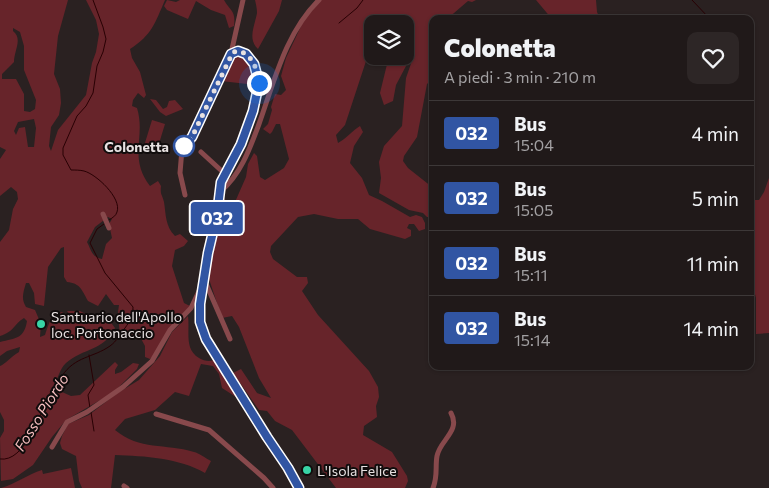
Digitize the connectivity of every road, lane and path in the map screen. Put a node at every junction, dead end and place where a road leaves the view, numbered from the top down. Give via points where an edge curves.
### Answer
1 (243, 0) edge
2 (319, 0) edge
3 (232, 49) dead end
4 (201, 152) dead end
5 (225, 174) junction
6 (220, 191) junction
7 (185, 195) dead end
8 (104, 216) dead end
9 (109, 227) dead end
10 (204, 281) junction
11 (230, 339) dead end
12 (451, 413) dead end
13 (156, 414) dead end
14 (52, 447) dead end
15 (273, 488) edge
16 (299, 488) edge
17 (433, 488) edge

1 - 3 street
2 - 6 street via 300,24 284,56 247,156
4 - 5 street
5 - 6 street
5 - 7 street via 241,144 259,83 254,64 244,53 231,54 192,137 182,149 180,173
6 - 10 street
8 - 9 street
10 - 11 street
10 - 14 street via 191,308 170,330 157,356 139,375 94,408 67,422
10 - 16 street via 199,312 203,332
12 - 17 street via 454,428 438,454
13 - 15 street via 209,430

